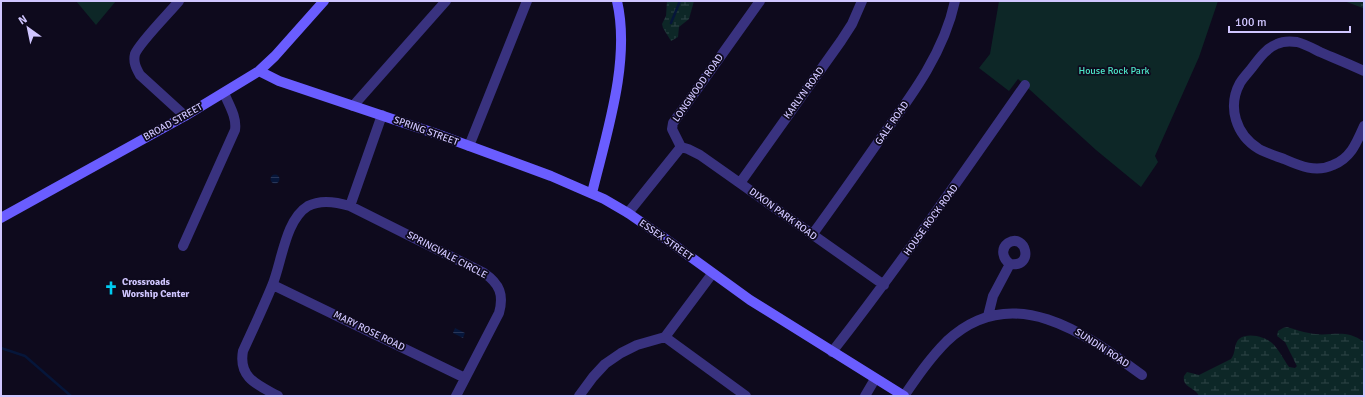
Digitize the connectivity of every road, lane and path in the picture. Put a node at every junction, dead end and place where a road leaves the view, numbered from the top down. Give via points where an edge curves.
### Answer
1 (179, 1) edge
2 (324, 1) edge
3 (446, 1) edge
4 (527, 1) edge
5 (617, 1) edge
6 (760, 1) edge
7 (862, 1) edge
8 (954, 1) edge
9 (259, 71) junction
10 (1364, 71) edge
11 (1025, 85) dead end
12 (224, 93) junction
13 (353, 106) junction
14 (382, 114) junction
15 (185, 116) junction
16 (1364, 126) edge
17 (469, 146) junction
18 (681, 147) junction
19 (740, 183) junction
20 (592, 193) junction
21 (350, 206) junction
22 (628, 213) junction
23 (1, 218) edge
24 (812, 235) junction
25 (183, 246) dead end
26 (1010, 264) dead end
27 (712, 274) junction
28 (273, 285) junction
29 (884, 285) junction
30 (988, 316) junction
31 (665, 337) junction
32 (832, 352) junction
33 (1142, 375) dead end
34 (465, 378) junction
35 (875, 379) junction
36 (278, 396) edge
37 (456, 396) edge
38 (579, 396) edge
39 (746, 396) edge
40 (865, 396) edge
41 (904, 396) edge

1 - 15 street via 141,45 134,62 140,75
2 - 9 street, BROAD STREET
3 - 13 street
4 - 17 street
5 - 20 street via 621,36 620,61 614,102
6 - 18 street, LONGWOOD ROAD via 673,124 674,134
7 - 19 street, KARLYN ROAD via 841,41
8 - 24 street, GALE ROAD via 940,44 926,72
9 - 12 street, BROAD STREET
9 - 13 street, SPRING STREET via 279,81
10 - 16 street via 1298,42 1276,44 1263,53 1240,82 1234,100 1234,112 1242,134 1250,143 1260,150 1313,169 1343,160 1351,153
11 - 29 street, HOUSE ROCK ROAD
12 - 15 street, BROAD STREET
12 - 25 street via 234,115 235,130
13 - 14 street, SPRING STREET
14 - 17 street, SPRING STREET
14 - 21 street
15 - 23 street, BROAD STREET
17 - 20 street, SPRING STREET
18 - 19 street, DIXON PARK ROAD via 700,155
18 - 22 street
19 - 24 street, DIXON PARK ROAD
20 - 22 street, ESSEX STREET
21 - 28 street, SPRINGVALE CIRCLE via 339,202 316,203 301,212 294,221
21 - 34 street, SPRINGVALE CIRCLE via 484,274 498,286 502,302 499,313
22 - 27 street, ESSEX STREET
24 - 29 street, DIXON PARK ROAD
26 - 30 street via 993,296
27 - 31 street
27 - 32 street, ESSEX STREET
28 - 34 street, MARY ROSE ROAD
28 - 36 street, SPRINGVALE CIRCLE via 242,360 251,380
29 - 32 street, HOUSE ROCK ROAD
30 - 33 street, SUNDIN ROAD via 1026,315 1055,322 1085,335
30 - 41 street, SUNDIN ROAD via 966,326 947,341
31 - 38 street via 637,345 621,353 592,377
31 - 39 street
32 - 35 street, ESSEX STREET
34 - 37 street, SPRINGVALE CIRCLE
35 - 40 street
35 - 41 street, ESSEX STREET

